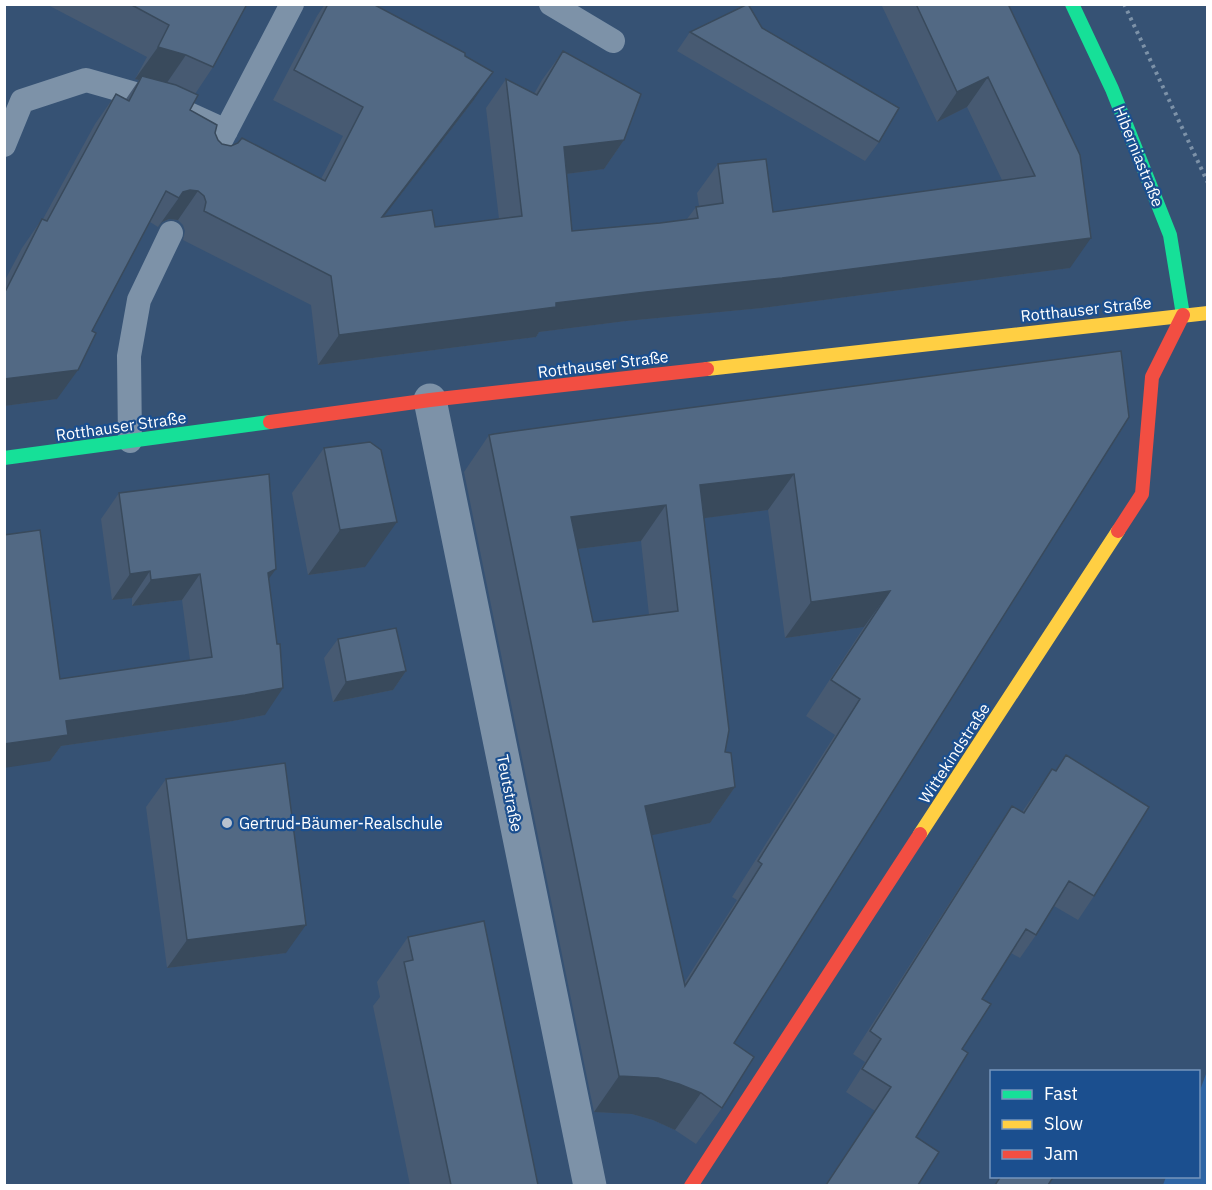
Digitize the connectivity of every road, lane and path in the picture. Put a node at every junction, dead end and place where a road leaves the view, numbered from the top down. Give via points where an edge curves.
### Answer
1 (292, 4) edge
2 (551, 4) edge
3 (1072, 4) edge
4 (1124, 4) edge
5 (613, 41) dead end
6 (226, 131) junction
7 (4, 145) edge
8 (209, 161) edge
9 (1208, 183) edge
10 (171, 233) dead end
11 (1208, 313) edge
12 (1183, 315) junction
13 (430, 400) junction
14 (130, 441) junction
15 (4, 458) edge
16 (590, 1185) edge
17 (691, 1185) edge

1 - 6 lane
2 - 5 lane
3 - 12 main road, Hiberniastraße via 1112,88 1170,235
4 - 9 path
6 - 7 lane via 160,101 86,80 22,100
6 - 8 lane
10 - 14 lane via 139,300 129,356
11 - 12 main road, Rotthauser Straße
12 - 13 main road, Rotthauser Straße
12 - 17 main road, Wittekindstraße via 1152,377 1142,494
13 - 14 main road, Rotthauser Straße
13 - 16 street, Teutstraße
14 - 15 main road, Rotthauser Straße

